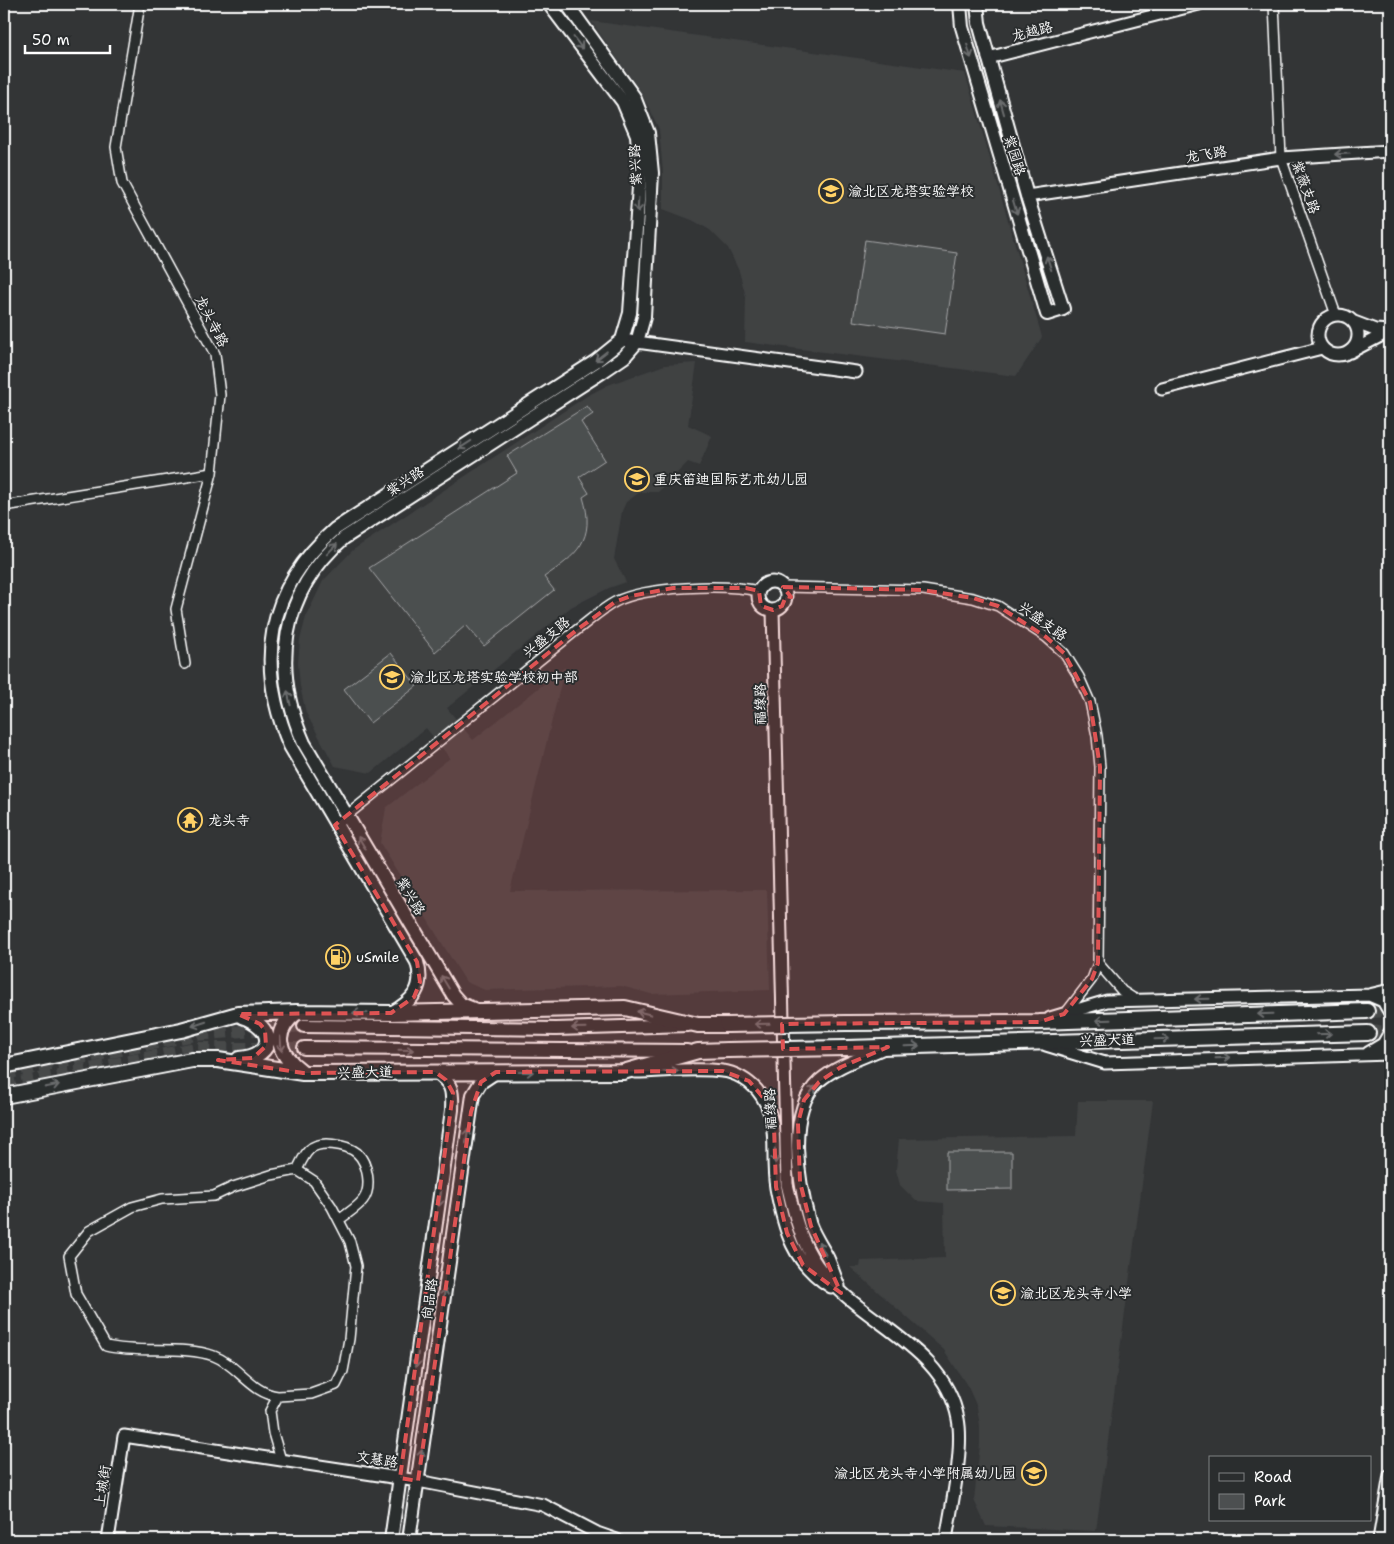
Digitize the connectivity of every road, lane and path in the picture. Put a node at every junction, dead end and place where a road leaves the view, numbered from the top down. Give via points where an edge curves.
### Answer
1 (140, 4) edge
2 (549, 4) edge
3 (566, 4) edge
4 (960, 4) edge
5 (977, 4) edge
6 (1199, 4) edge
7 (1274, 4) edge
8 (988, 58) junction
9 (1390, 151) edge
10 (1280, 158) junction
11 (1027, 196) junction
12 (1336, 314) junction
13 (1354, 322) junction
14 (1390, 331) edge
15 (622, 340) junction
16 (636, 342) junction
17 (1322, 348) junction
18 (1350, 352) junction
19 (856, 372) dead end
20 (1162, 389) dead end
21 (212, 473) junction
22 (4, 506) edge
23 (783, 587) junction
24 (759, 590) junction
25 (773, 610) junction
26 (185, 664) dead end
27 (346, 816) junction
28 (335, 825) junction
29 (1098, 963) junction
30 (1390, 990) edge
31 (1369, 995) junction
32 (1136, 1000) junction
33 (1367, 1011) tunnel mouth
34 (296, 1012) junction
35 (481, 1012) junction
36 (391, 1013) junction
37 (1390, 1013) edge
38 (238, 1014) junction
39 (1064, 1014) junction
40 (1039, 1022) junction
41 (698, 1025) junction
42 (304, 1026) tunnel mouth
43 (1390, 1032) edge
44 (1368, 1033) tunnel mouth
45 (1038, 1042) junction
46 (888, 1046) junction
47 (304, 1048) tunnel mouth
48 (698, 1051) junction
49 (1368, 1053) junction
50 (1390, 1054) edge
51 (218, 1060) junction
52 (4, 1066) edge
53 (435, 1072) junction
54 (496, 1072) junction
55 (623, 1072) junction
56 (303, 1073) junction
57 (4, 1096) edge
58 (297, 1170) junction
59 (339, 1220) junction
60 (841, 1293) junction
61 (278, 1396) junction
62 (124, 1436) joint
63 (281, 1460) junction
64 (1390, 1475) edge
65 (400, 1478) junction
66 (418, 1481) junction
67 (1379, 1539) edge
68 (108, 1540) edge
69 (391, 1540) edge
70 (409, 1540) edge
71 (616, 1540) edge
72 (946, 1540) edge

1 - 21 street, 龙头寺路 via 116,147 122,183 215,354 220,395
2 -> 15 main road, 紫兴路 via 623,102 637,135 640,173 631,304
3 - 16 main road, 紫兴路 via 634,97 648,133 652,173 650,214 644,317
4 -> 11 main road, 紫园路 via 962,27 1047,314 1064,310
5 - 8 main road, 紫园路 via 978,23
6 - 8 street, 龙越路
7 - 10 street, 紫薇支路
11 -> 8 main road, 紫园路
9 -> 10 street, 龙飞路
10 - 11 street, 龙飞路
10 - 12 street, 紫薇支路
12 - 13 street
12 - 17 street via 1320,326 1318,339
13 - 14 street via 1375,330
13 - 18 street via 1359,335
14 - 18 street
15 - 16 street
15 -> 28 main road, 紫兴路 via 336,529 321,542 296,574 284,597 271,642 271,685 290,746
16 - 19 street
27 -> 16 main road, 紫兴路 via 304,743 295,723 286,685 285,644 297,602 308,580 344,538 602,372 624,357
17 - 18 street via 1336,356
17 - 20 street
21 - 22 street
21 - 26 street, 龙头寺路 via 176,609
23 - 24 street via 777,582 768,582
23 - 25 street via 785,603
23 - 29 street, 兴盛支路 via 923,590 973,598 998,606 1018,618 1064,653 1090,702 1097,736 1100,767
24 - 25 street via 761,606
24 - 27 street, 兴盛支路 via 673,588 615,602
25 - 60 street, 福缘路 via 787,1184 798,1230 817,1265
27 - 28 street, 兴盛支路
35 -> 27 main road, 紫兴路 via 461,1004 453,996
28 - 36 main road, 紫兴路 via 418,962 421,973 418,990 406,1005
29 - 32 street via 1122,992
29 - 39 street via 1092,979
30 - 31 street
31 -> 32 street
31 - 37 street via 1383,1001
32 - 39 street via 1107,1001
33 -> 40 main road, 兴盛大道
36 -> 34 main road
34 - 38 main road
34 -> 56 main road via 281,1030 280,1042 285,1058
35 - 36 main road
41 -> 35 main road via 625,1008
38 - 51 main road via 260,1024 265,1030 266,1046 253,1058
38 -> 52 main road via 181,1030
39 - 40 street
40 -> 41 main road, 兴盛大道, bridge
41 -> 42 main road via 556,1028
43 - 49 street via 1383,1044
45 -> 44 main road, 兴盛大道
46 -> 45 main road, 兴盛大道
45 -> 49 street via 1105,1063
46 - 48 main road, 兴盛大道, bridge
60 -> 46 street via 829,1260 811,1226 800,1182 798,1123 804,1100 819,1082 840,1067
47 -> 48 main road
48 - 55 main road, 兴盛大道
49 - 50 street
51 - 56 main road, 兴盛大道
57 -> 51 main road, 兴盛大道 via 168,1063
53 - 54 main road, 兴盛大道
53 - 56 main road, 兴盛大道
53 -> 65 main road, 尚品路 via 446,1080 453,1093 452,1110
54 -> 55 main road, 兴盛大道
66 -> 54 main road, 尚品路 via 473,1095 481,1082
55 -> 60 street via 723,1071 749,1081 767,1102 774,1126 776,1187 790,1239 803,1265 815,1277
58 - 59 street via 314,1181
58 - 59 street via 309,1150 321,1143 356,1152 365,1166 368,1187 364,1200
58 - 61 street via 271,1175 214,1196 162,1200 132,1207 89,1231 69,1256 76,1294 106,1346 211,1355 226,1361 254,1386 271,1396
59 - 61 street via 350,1242 356,1266 343,1371 336,1386 311,1394
60 - 72 street, 福缘路 via 920,1353 934,1366 949,1390 959,1420 960,1441
61 - 63 street via 270,1411 272,1433
62 - 63 street, 文慧路
62 - 68 street, 上城街
63 - 65 street, 文慧路
64 - 67 street
65 - 66 street, 文慧路
65 - 69 main road, 尚品路
66 - 70 main road, 尚品路
66 - 71 street, 文慧路 via 543,1505

